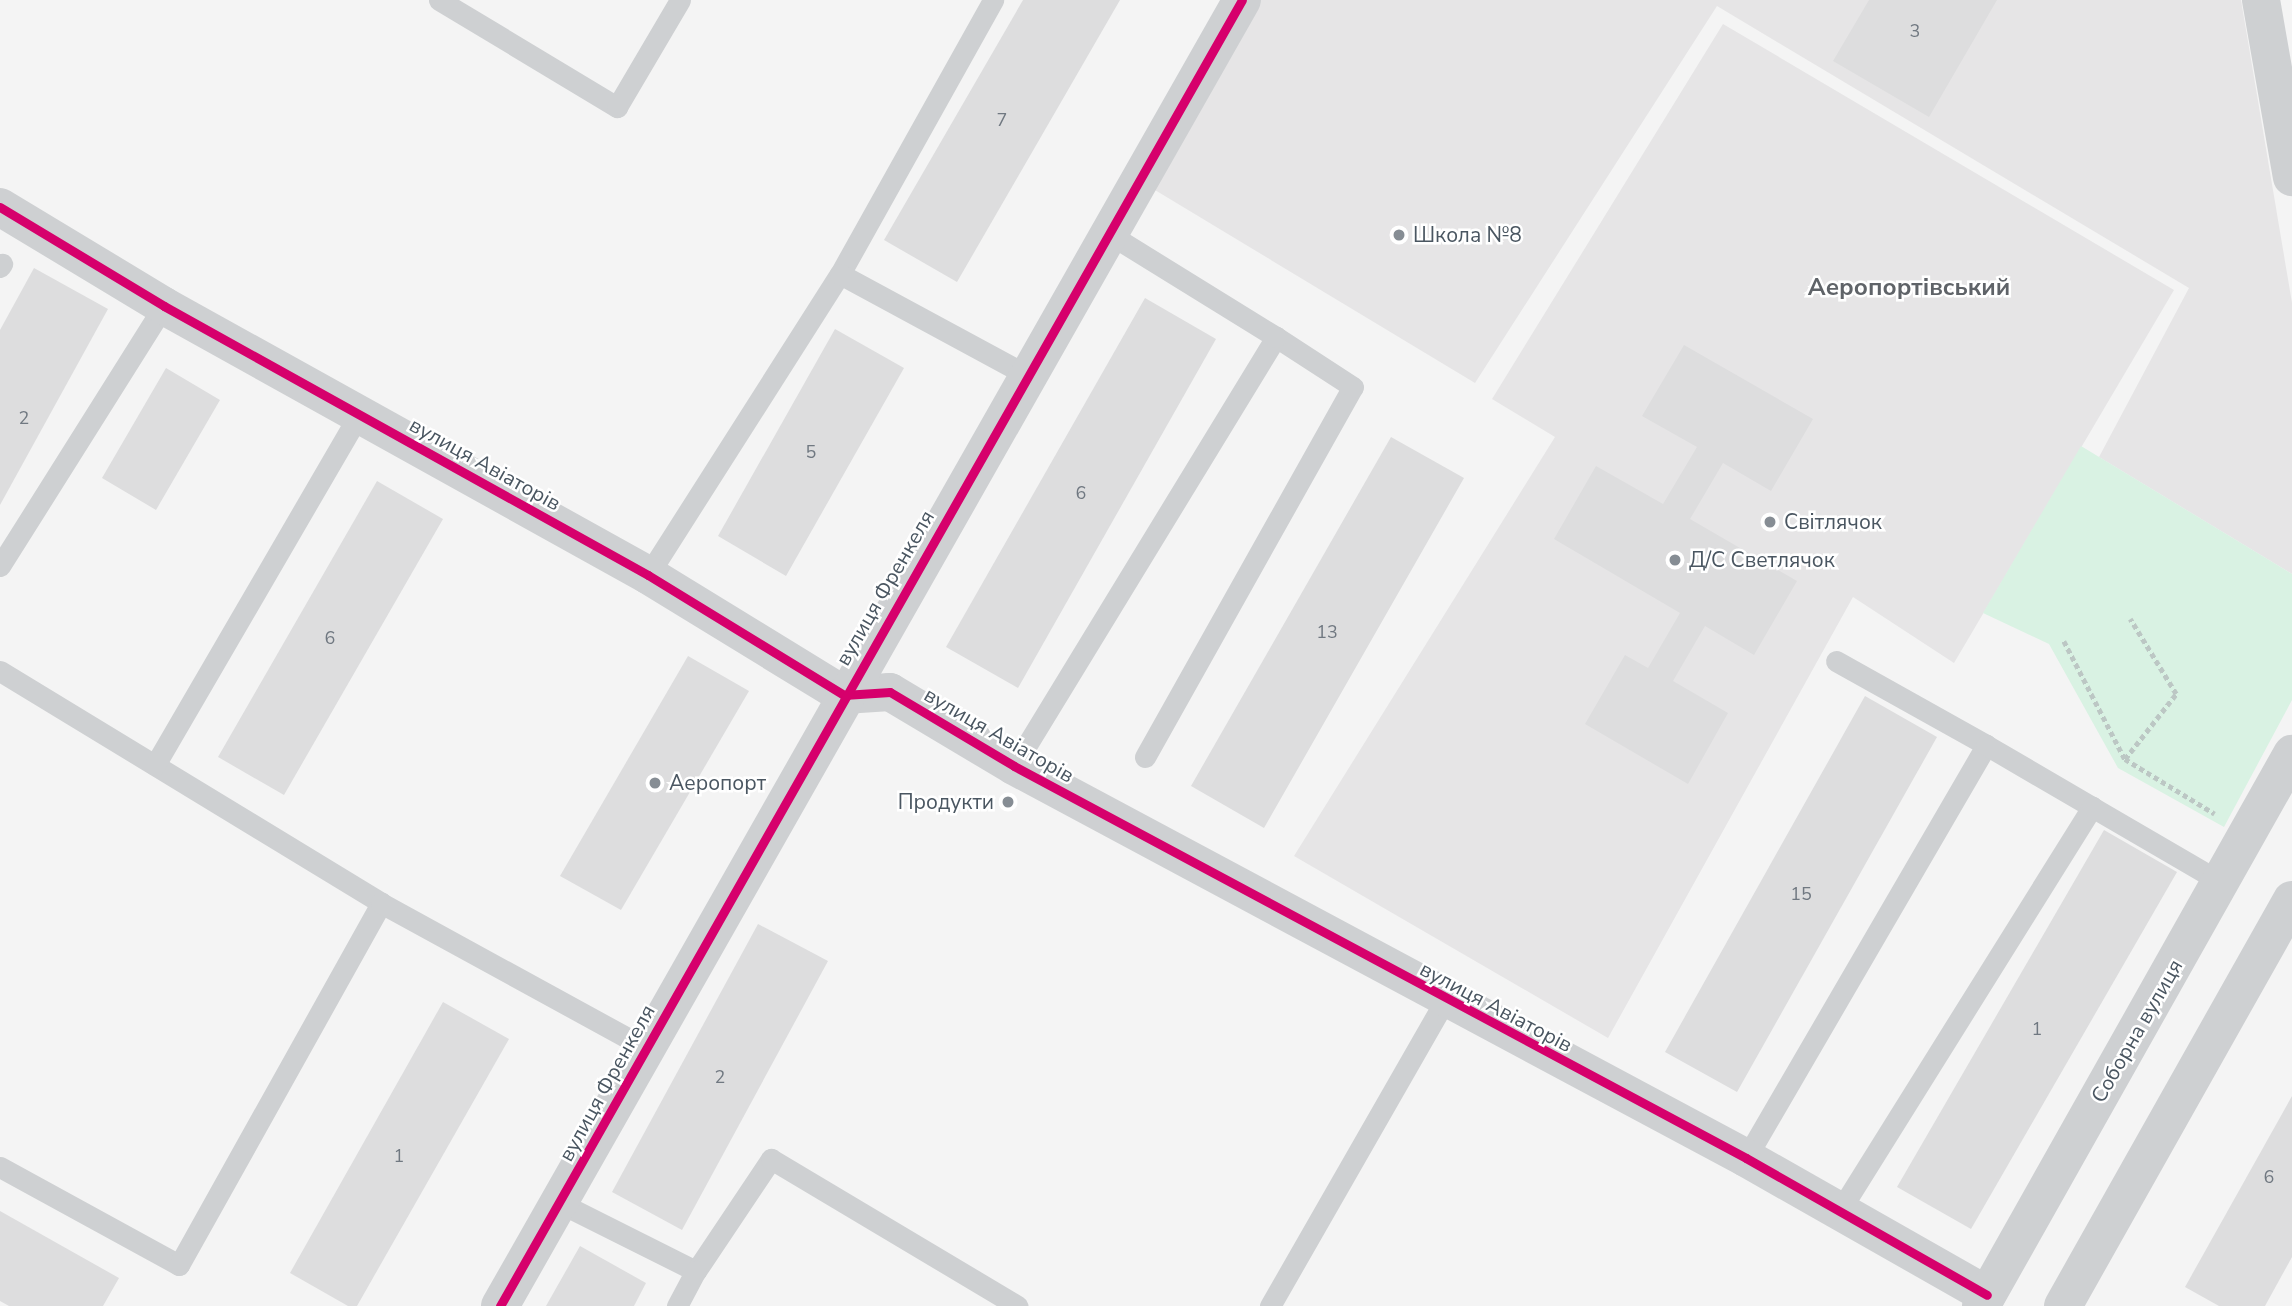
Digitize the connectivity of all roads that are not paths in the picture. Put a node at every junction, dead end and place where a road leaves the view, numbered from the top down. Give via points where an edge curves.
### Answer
1 (439, 0) edge
2 (680, 0) edge
3 (993, 0) edge
4 (1242, 0) edge
5 (2261, 0) edge
6 (2292, 177) edge
7 (0, 207) edge
8 (1109, 234) junction
9 (840, 274) junction
10 (164, 306) junction
11 (1276, 337) junction
12 (1027, 375) junction
13 (359, 414) junction
14 (0, 566) edge
15 (648, 575) junction
16 (1836, 661) dead end
17 (0, 671) edge
18 (844, 695) junction
19 (1986, 746) junction
20 (2292, 754) edge
21 (1145, 757) dead end
22 (155, 765) junction
23 (1014, 766) junction
24 (2092, 807) junction
25 (2221, 882) junction
26 (381, 903) junction
27 (2290, 908) edge
28 (1445, 1000) junction
29 (646, 1048) junction
30 (1746, 1158) junction
31 (0, 1167) edge
32 (560, 1203) junction
33 (1839, 1212) junction
34 (696, 1271) junction
35 (1984, 1301) edge
36 (500, 1306) edge
37 (677, 1306) edge
38 (1018, 1306) edge
39 (1270, 1306) edge
40 (2063, 1306) edge

1 - 2 lane via 617,107
3 - 9 lane
4 - 8 street, вулиця Френкеля
5 - 6 street
7 - 10 street, вулиця Авіаторів
8 - 11 lane
8 - 12 street, вулиця Френкеля
9 - 12 lane
9 - 15 lane
10 - 13 street, вулиця Авіаторів
10 - 14 lane
11 - 21 lane via 1353,387
11 - 23 lane
12 - 18 street, вулиця Френкеля
13 - 15 street, вулиця Авіаторів
13 - 22 lane
15 - 18 street, вулиця Авіаторів
16 - 19 lane
17 - 22 lane
18 - 23 street, вулиця Авіаторів via 890,692
18 - 29 street, вулиця Френкеля
19 - 24 lane
19 - 30 lane
20 - 25 street, Соборна вулиця
22 - 26 lane
23 - 28 street, вулиця Авіаторів
24 - 25 lane
24 - 33 lane
25 - 35 street, Соборна вулиця
26 - 29 lane
26 - 31 lane via 180,1265
27 - 40 street
28 - 30 street, вулиця Авіаторів
28 - 39 lane
29 - 32 street, вулиця Френкеля
30 - 33 street, вулиця Авіаторів
32 - 34 lane
32 - 36 street, вулиця Френкеля
33 - 35 street, вулиця Авіаторів
34 - 37 lane
34 - 38 lane via 771,1160

